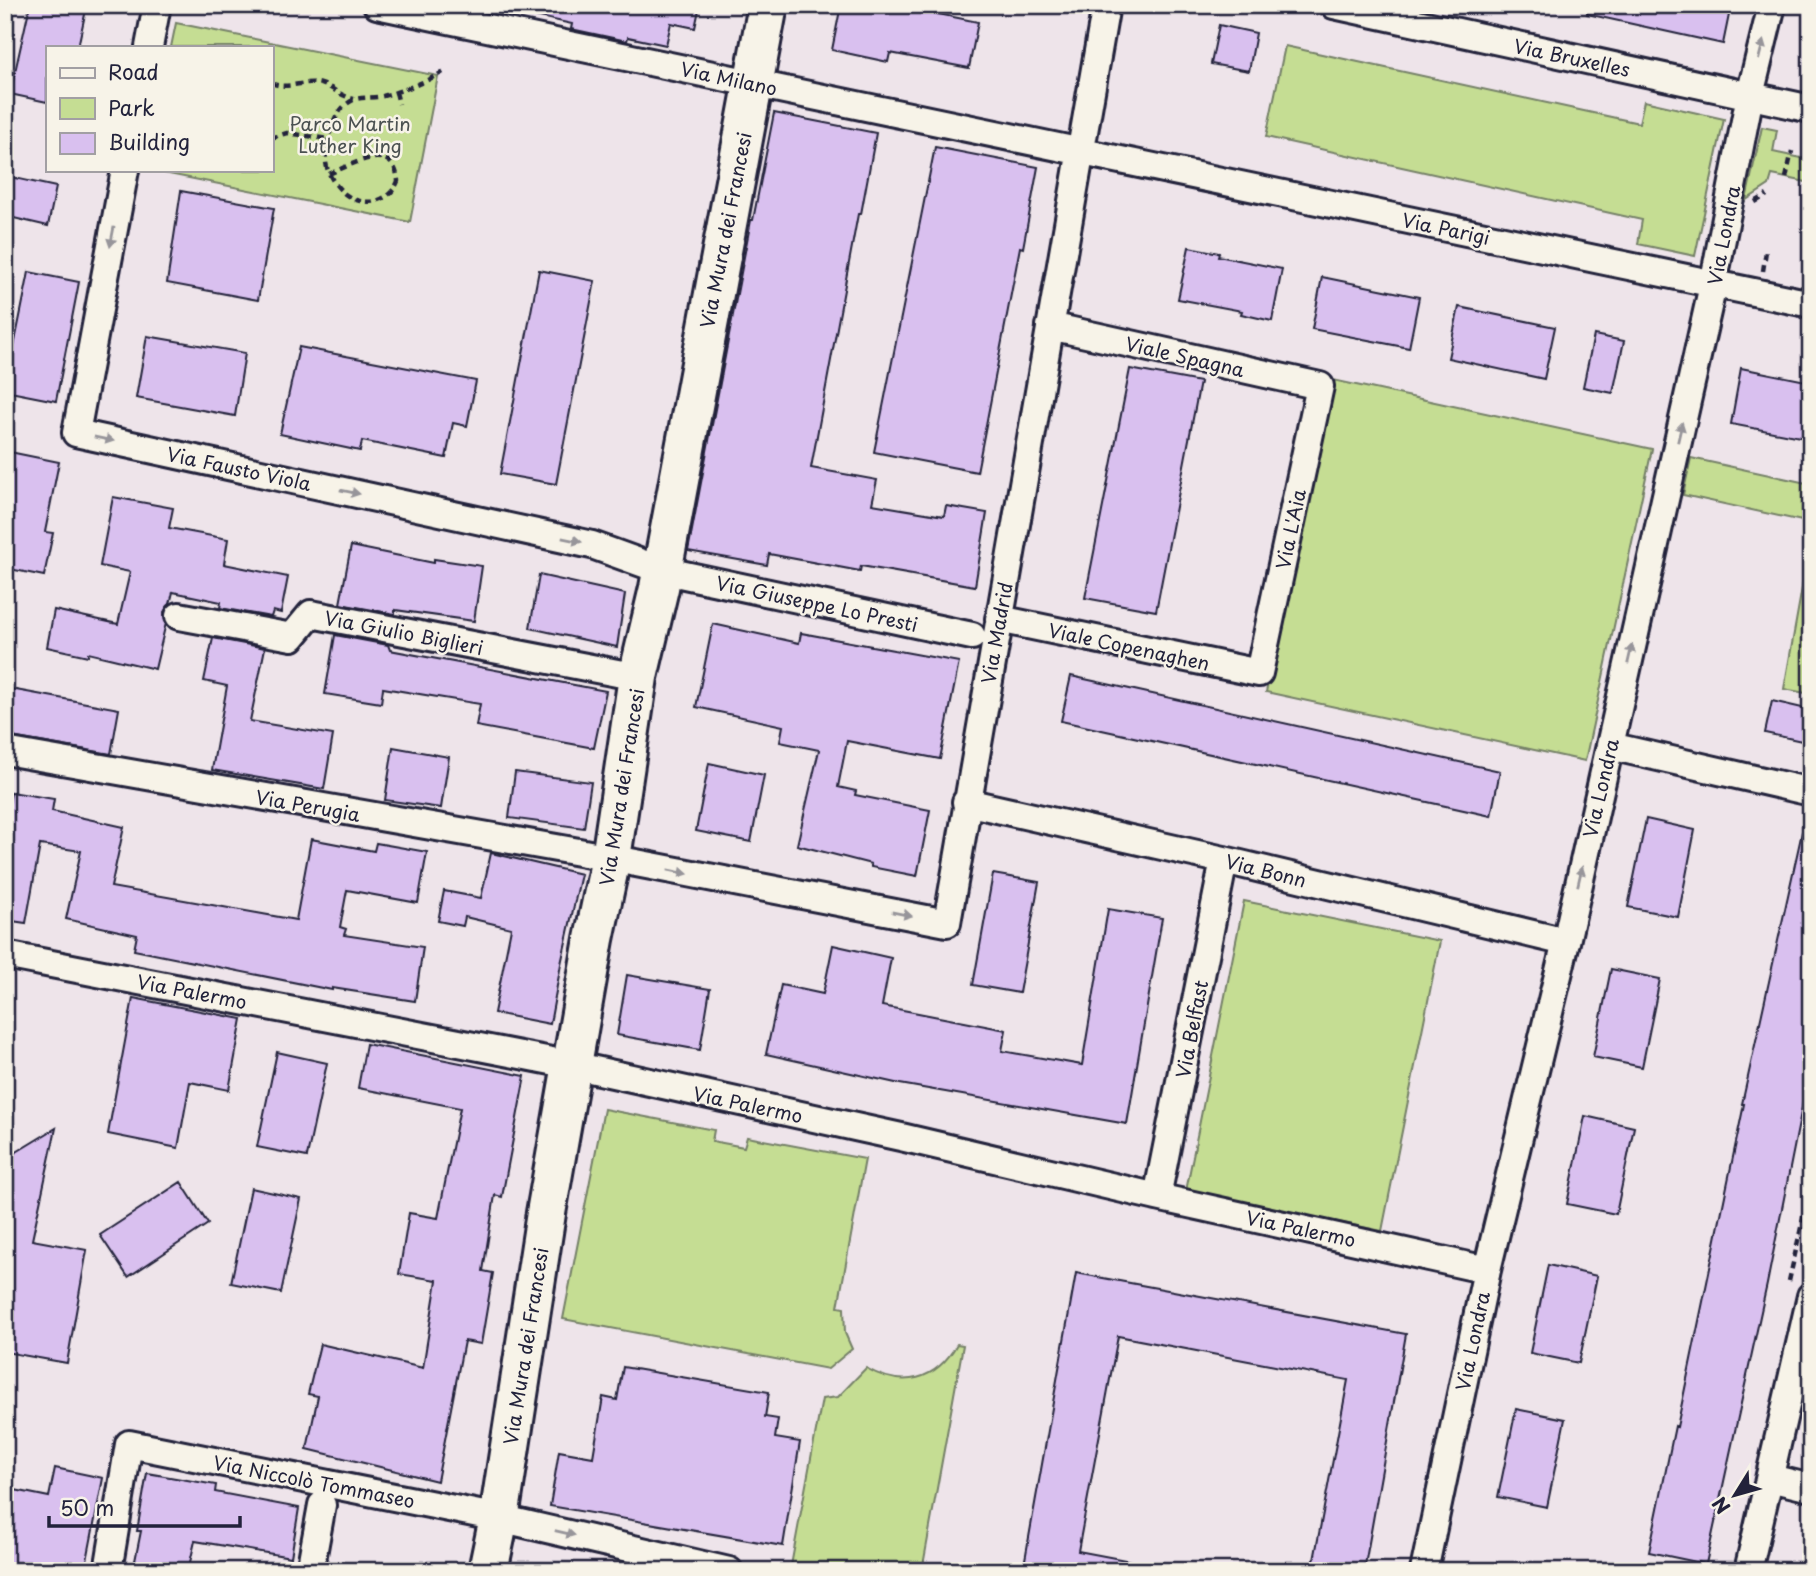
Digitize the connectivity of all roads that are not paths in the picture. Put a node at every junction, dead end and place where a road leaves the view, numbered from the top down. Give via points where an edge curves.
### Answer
1 (157, 5) edge
2 (377, 5) edge
3 (768, 5) edge
4 (1106, 5) edge
5 (1334, 5) edge
6 (1772, 5) edge
7 (439, 11) edge
8 (149, 46) edge
9 (753, 83) junction
10 (1749, 95) junction
11 (1811, 109) edge
12 (1081, 150) junction
13 (125, 172) edge
14 (1713, 285) junction
15 (1808, 293) edge
16 (1050, 326) junction
17 (1320, 386) joint
18 (662, 570) junction
19 (179, 616) dead end
20 (999, 619) junction
21 (972, 636) dead end
22 (1259, 673) joint
23 (638, 677) junction
24 (1609, 746) junction
25 (5, 751) edge
26 (1811, 792) edge
27 (966, 802) junction
28 (611, 858) junction
29 (1224, 860) junction
30 (1566, 942) junction
31 (5, 955) edge
32 (572, 1065) junction
33 (1157, 1197) junction
34 (1487, 1269) junction
35 (1811, 1296) edge
36 (1770, 1478) junction
37 (1811, 1488) edge
38 (322, 1505) dead end
39 (499, 1518) junction
40 (108, 1571) edge
41 (310, 1571) edge
42 (488, 1571) edge
43 (729, 1571) edge
44 (1424, 1571) edge
45 (1748, 1571) edge

1 - 8 street
2 - 7 street, Via Milano
3 - 9 street, Via Mura dei Francesi
4 - 12 street, Via Madrid
5 - 10 street, Via Bruxelles
10 -> 6 street, Via Londra
7 - 9 street, Via Milano
9 - 12 street, Via Milano
9 - 18 street, Via Mura dei Francesi
10 - 11 street, Via Bruxelles
10 - 14 street, Via Londra
12 - 14 street, Via Parigi
12 - 16 street, Via Madrid
13 -> 18 street, Via Fausto Viola via 76,433 592,545
14 - 15 street, Via Parigi
24 -> 14 street, Via Londra
16 - 17 street, Viale Spagna
16 - 20 street, Via Madrid
17 - 22 street, Via L'Aia
18 - 21 street, Via Giuseppe Lo Presti
18 - 23 street, Via Mura dei Francesi
19 - 23 street, Via Giulio Biglieri via 292,636 311,614
20 - 22 street, Viale Copenaghen
20 - 27 street, Via Madrid
23 - 28 street, Via Mura dei Francesi
24 - 26 street
30 -> 24 street, Via Londra
25 - 28 street, Via Perugia
28 -> 27 street, Via Madrid via 947,923
27 - 29 street, Via Bonn
28 - 32 street, Via Mura dei Francesi
29 - 30 street, Via Bonn
29 - 33 street, Via Belfast
30 - 34 street, Via Londra
31 - 32 street, Via Palermo
32 - 33 street, Via Palermo
32 - 39 street, Via Mura dei Francesi
33 - 34 street, Via Palermo
34 - 44 street, Via Londra
35 - 36 street
36 - 37 street
36 - 45 street
38 - 41 street
39 - 40 street, Via Niccolò Tommaseo via 130,1444
39 - 42 street, Via Mura dei Francesi
39 -> 43 street, Via Niccolò Tommaseo

